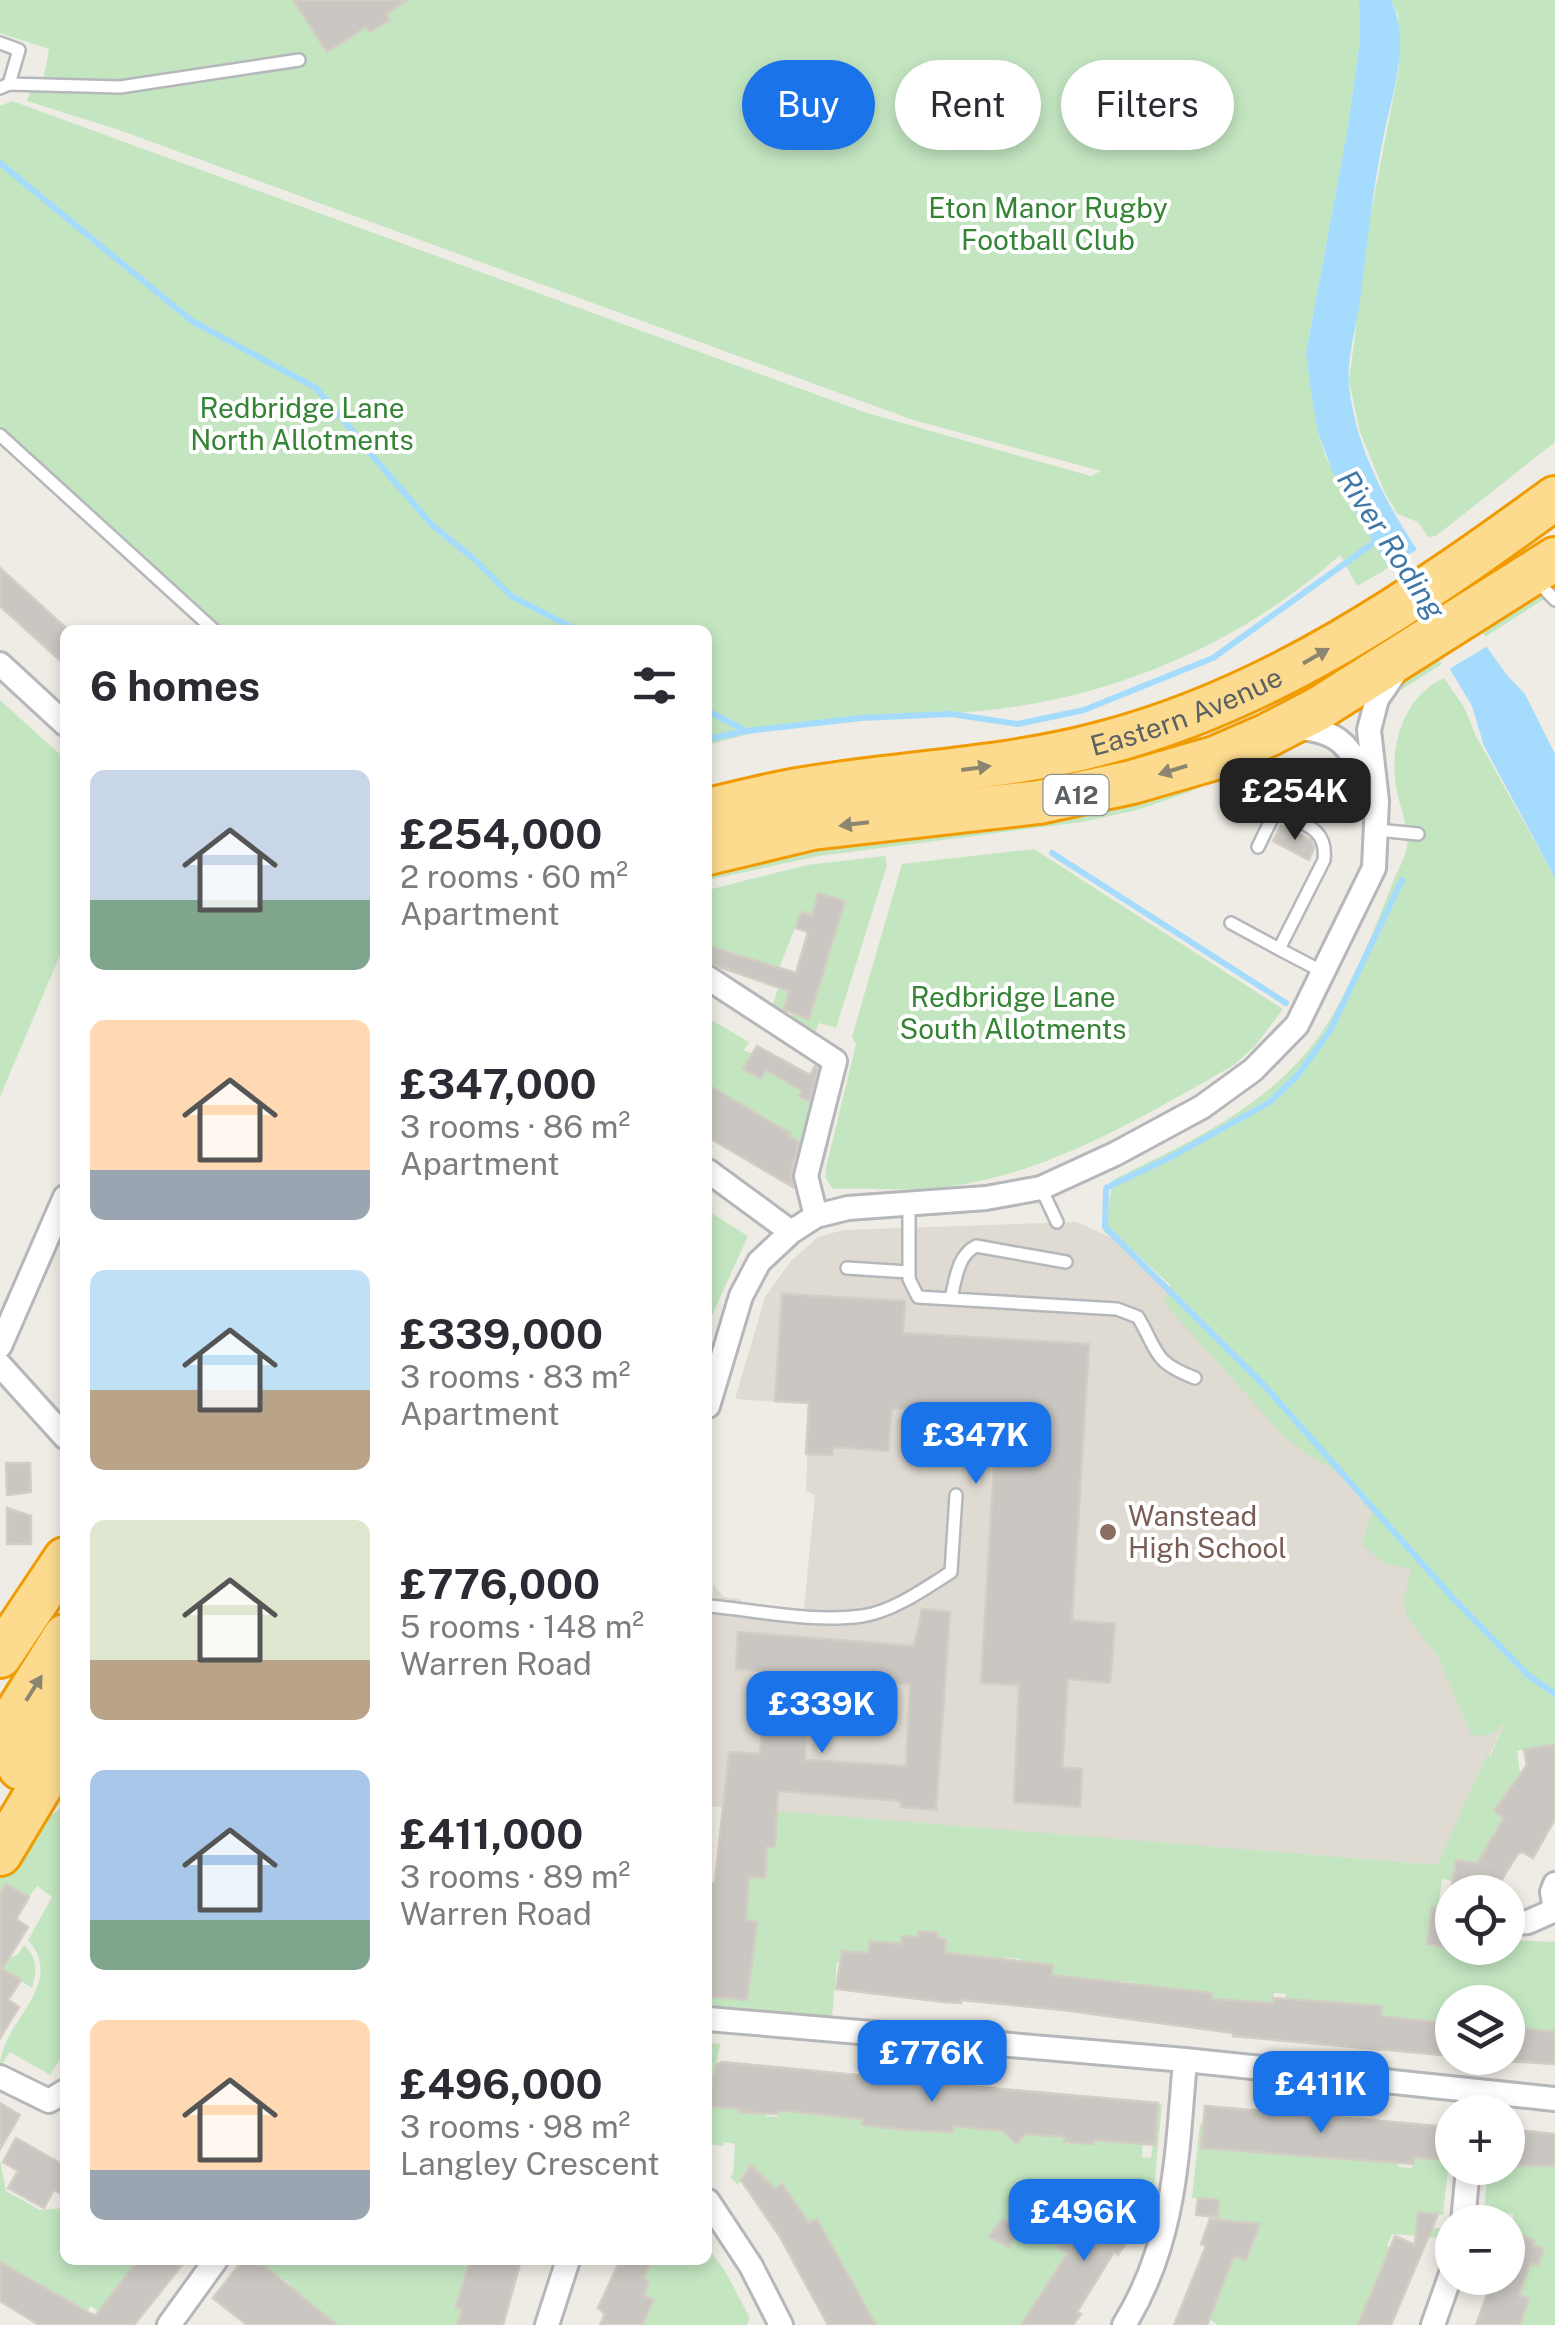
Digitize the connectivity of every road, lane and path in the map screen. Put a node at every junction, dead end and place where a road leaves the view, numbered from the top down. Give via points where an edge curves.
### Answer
1 (0, 43) edge
2 (298, 60) dead end
3 (4, 86) edge
4 (0, 435) edge
5 (1555, 470) edge
6 (1555, 498) edge
7 (1498, 540) junction
8 (1547, 578) edge
9 (209, 625) edge
10 (1416, 648) junction
11 (0, 664) edge
12 (60, 719) edge
13 (1284, 728) junction
14 (1377, 801) junction
15 (712, 809) edge
16 (1377, 830) junction
17 (1418, 834) dead end
18 (1258, 847) dead end
19 (712, 852) edge
20 (1231, 923) dead end
21 (1279, 949) junction
22 (1325, 973) junction
23 (712, 981) edge
24 (712, 1174) edge
25 (1041, 1188) junction
26 (909, 1204) junction
27 (60, 1208) edge
28 (816, 1216) junction
29 (1057, 1222) dead end
30 (792, 1232) junction
31 (1066, 1262) dead end
32 (847, 1268) dead end
33 (908, 1272) junction
34 (952, 1298) junction
35 (0, 1346) edge
36 (0, 1365) edge
37 (1196, 1378) dead end
38 (712, 1393) edge
39 (60, 1431) edge
40 (956, 1495) dead end
41 (60, 1567) edge
42 (712, 1606) edge
43 (60, 1644) edge
44 (0, 1656) edge
45 (60, 1705) edge
46 (0, 1739) edge
47 (60, 1754) edge
48 (0, 1797) edge
49 (0, 1854) edge
50 (1555, 1884) edge
51 (1555, 1910) edge
52 (1525, 1922) edge
53 (712, 2019) edge
54 (1186, 2060) junction
55 (0, 2077) edge
56 (60, 2094) edge
57 (1435, 2096) edge
58 (1555, 2099) edge
59 (1525, 2100) edge
60 (712, 2207) edge
61 (212, 2265) edge
62 (566, 2265) edge
63 (1444, 2295) edge
64 (174, 2318) edge
65 (200, 2325) edge
66 (547, 2325) edge
67 (781, 2325) edge
68 (1124, 2325) edge
69 (1433, 2325) edge

1 - 3 lane via 20,50
2 - 3 lane via 120,87
4 - 9 lane
5 - 7 highway
6 - 7 highway, Eastern Avenue / A12
15 -> 7 highway, Eastern Avenue / A12 via 804,788 982,768 1104,744 1180,720 1269,682
8 - 10 highway, Eastern Avenue / A12 via 1472,612
10 - 13 highway, Eastern Avenue / A12
10 - 14 street via 1370,716
11 - 12 street
13 - 14 street via 1337,737
13 -> 19 highway, Eastern Avenue / A12 via 1214,758 1108,788 812,828
14 - 16 street
16 - 17 lane
16 - 22 street via 1374,868
18 - 21 lane via 1276,810 1318,832 1326,844
20 - 21 lane
21 - 22 lane
22 - 25 street via 1297,1025 1252,1070 1202,1107
23 - 28 street via 835,1062 806,1176
24 - 30 street
25 - 26 street
25 - 29 lane
26 - 28 street
26 - 33 lane
27 - 35 street
28 - 30 street
30 - 38 street via 759,1262 742,1296
31 - 34 lane via 976,1246 962,1259
32 - 33 lane
33 - 34 lane via 918,1297
34 - 37 lane via 1117,1309 1138,1318 1154,1353 1172,1369
36 - 39 street
40 - 42 lane via 952,1572 892,1604 864,1616
41 - 44 highway
46 -> 43 highway
45 - 48 highway
47 - 49 highway
50 - 51 street
51 - 52 street
53 - 54 street
54 - 57 street
54 - 68 street via 1169,2218 1156,2264
55 - 56 street via 50,2101
58 - 59 street
60 - 67 street
61 - 64 street
62 - 66 street
63 - 69 street
64 - 65 street

